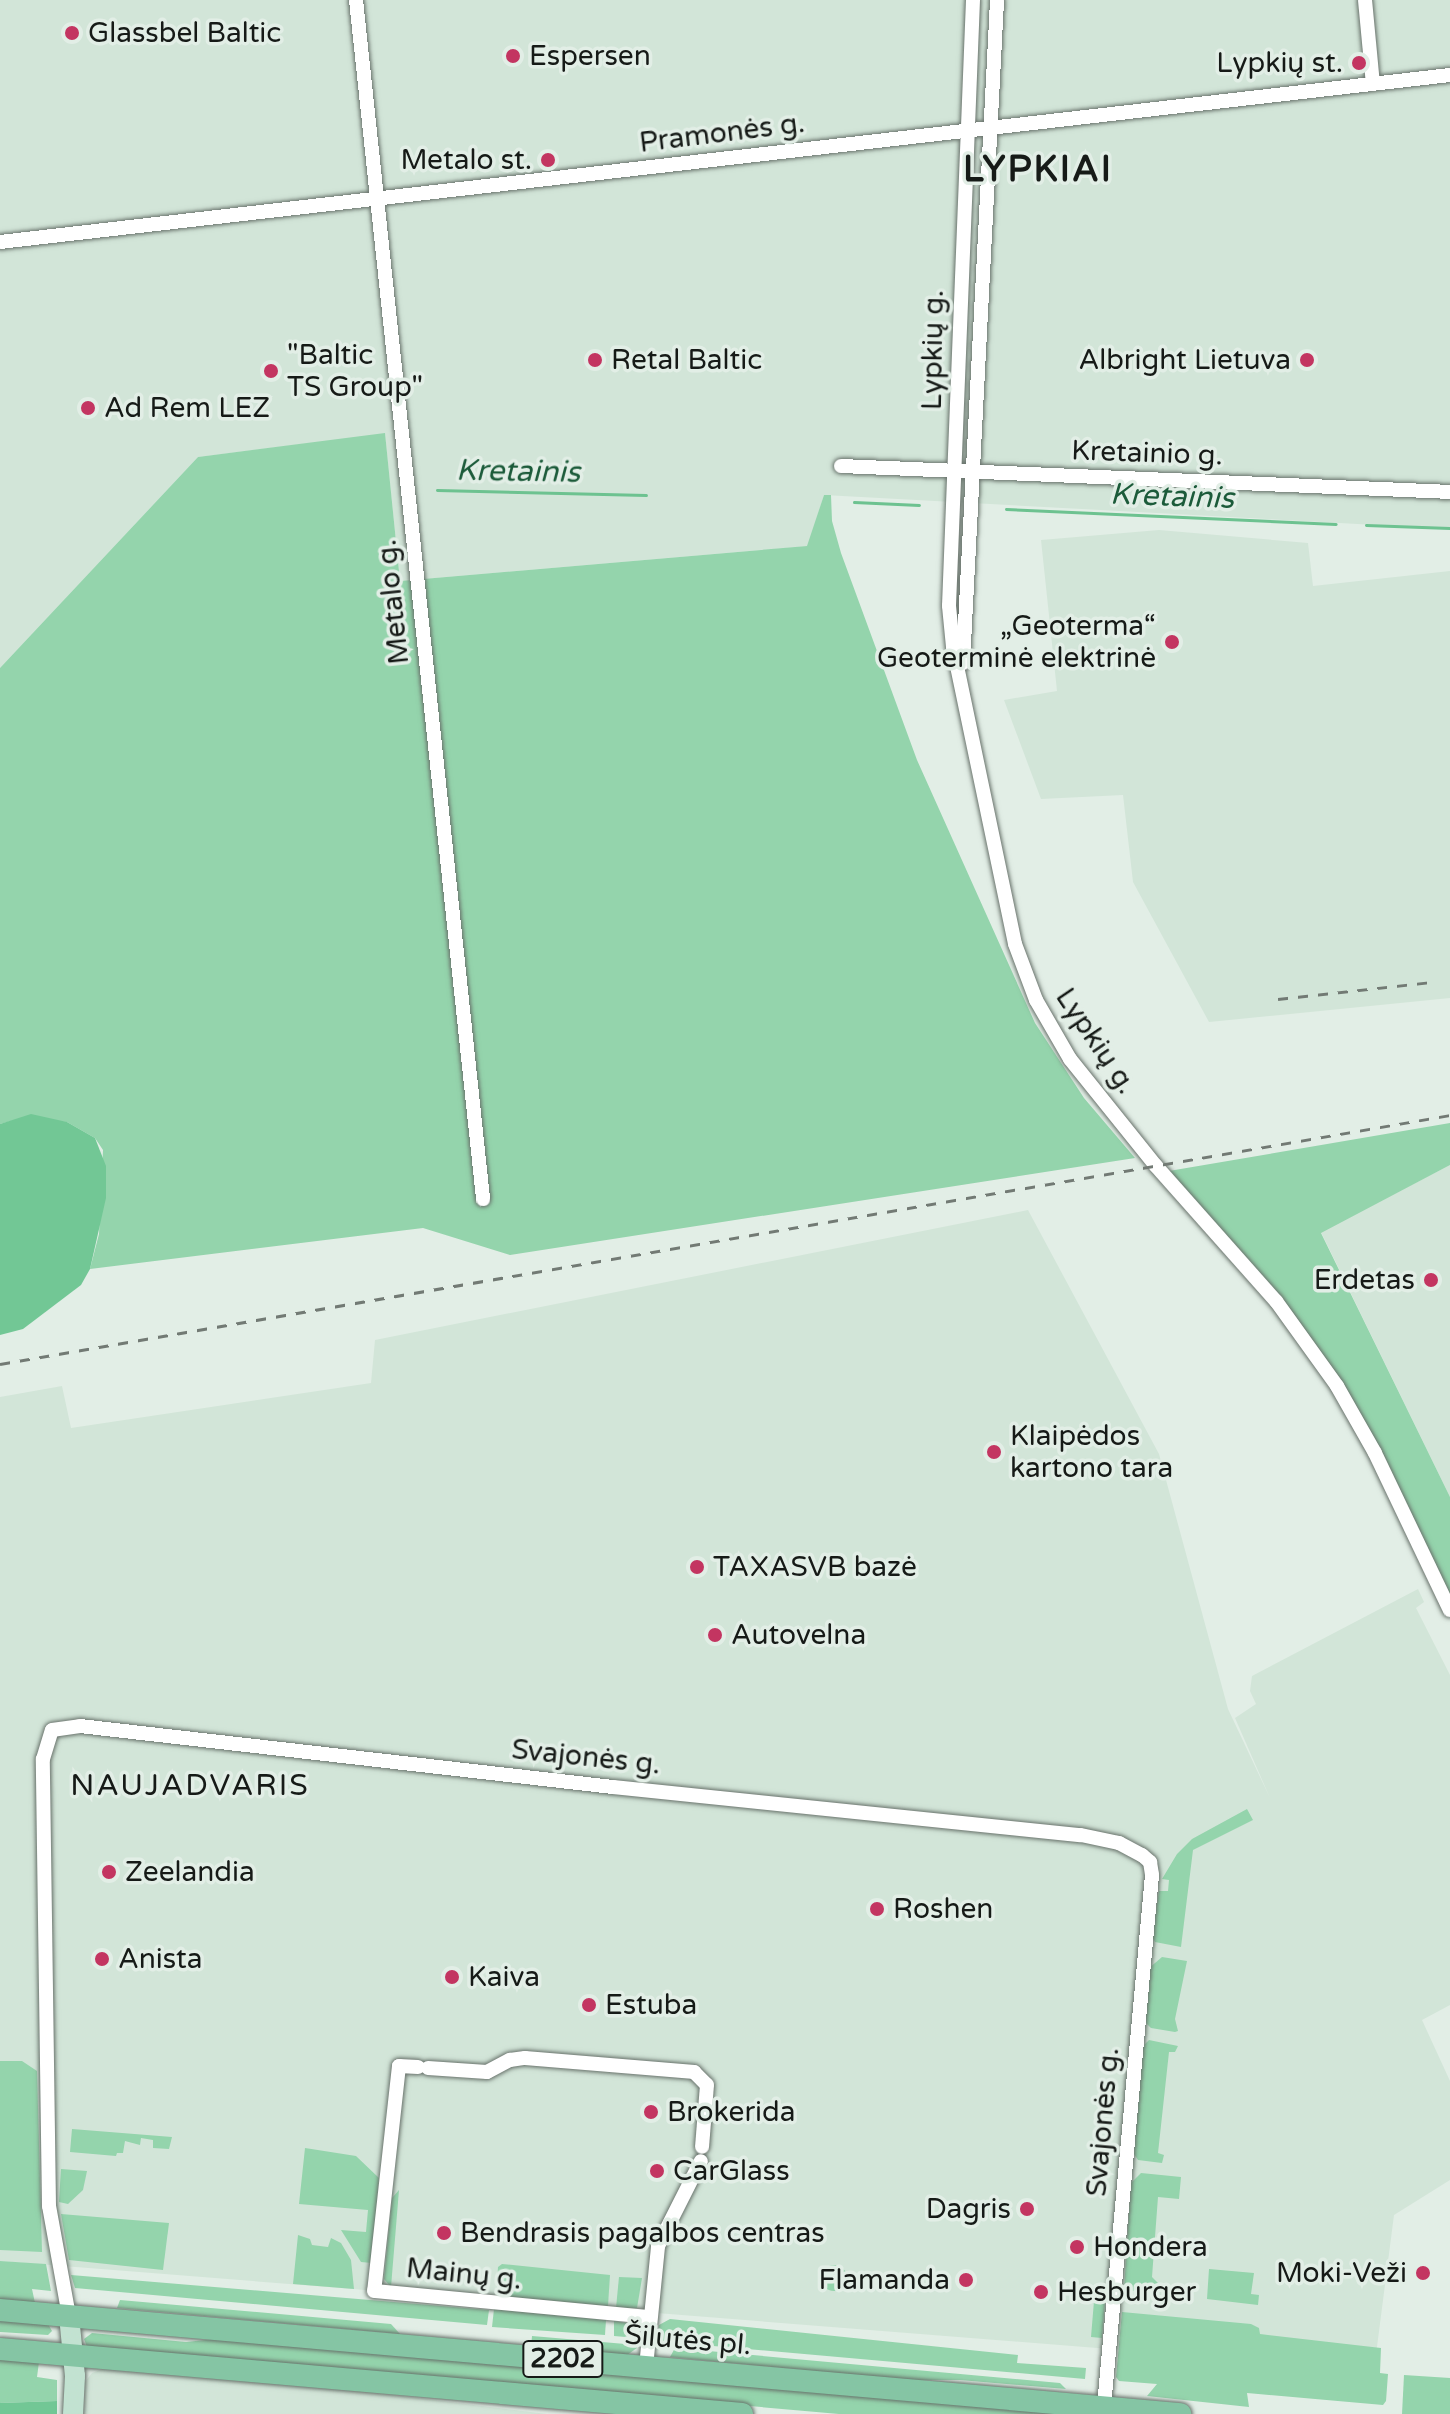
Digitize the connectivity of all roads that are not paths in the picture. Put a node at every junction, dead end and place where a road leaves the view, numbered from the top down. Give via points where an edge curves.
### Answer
1 (356, 0) edge
2 (973, 0) edge
3 (997, 0) edge
4 (1365, 0) edge
5 (1450, 75) edge
6 (1373, 84) junction
7 (990, 128) junction
8 (966, 131) junction
9 (377, 199) junction
10 (0, 242) edge
11 (841, 466) dead end
12 (955, 470) junction
13 (974, 471) junction
14 (1450, 492) edge
15 (965, 699) junction
16 (483, 1199) dead end
17 (1450, 1610) edge
18 (0, 2310) edge
19 (69, 2316) junction
20 (649, 2317) junction
21 (0, 2349) edge
22 (73, 2355) junction
23 (646, 2367) junction
24 (1103, 2411) edge
25 (73, 2414) edge
26 (742, 2414) edge
27 (1180, 2414) edge

1 - 9 street, Metalo g.
2 - 8 street, Lypkių g.
3 - 7 street, Lypkių g.
4 - 6 street
5 - 6 street, Pramonės g.
6 - 7 street, Pramonės g.
7 - 8 street, Pramonės g.
7 - 13 street, Lypkių g.
8 - 9 street, Pramonės g.
8 - 12 street, Lypkių g.
9 - 10 street, Pramonės g.
9 - 16 street, Metalo g.
11 - 12 street, Kretainio g.
12 - 13 street, Kretainio g.
12 - 15 street, Lypkių g. via 949,606
13 - 14 street, Kretainio g.
13 - 15 street, Lypkių g. via 963,631
15 - 17 street, Lypkių g. via 1004,901 1029,983 1070,1059 1276,1301 1330,1376 1363,1429
18 - 19 main road, Šilutės pl. / 2202
19 - 22 street
19 - 23 main road, Šilutės pl. / 2202
19 - 24 street, Svajonės g. via 49,2206 43,1759 52,1730 80,1726 1081,1835 1119,1843 1142,1855 1150,1862 1152,1875
20 - 20 street, Mainų g. via 658,2246 695,2178 702,2154 707,2085 694,2072 525,2058 487,2072 399,2066 374,2291
20 - 23 street, Mainų g.
21 - 22 main road, 2202
22 - 25 street
22 - 26 main road, 2202
23 - 24 main road, Šilutės pl. / 2202
24 - 27 main road, Šilutės pl. / 2202

